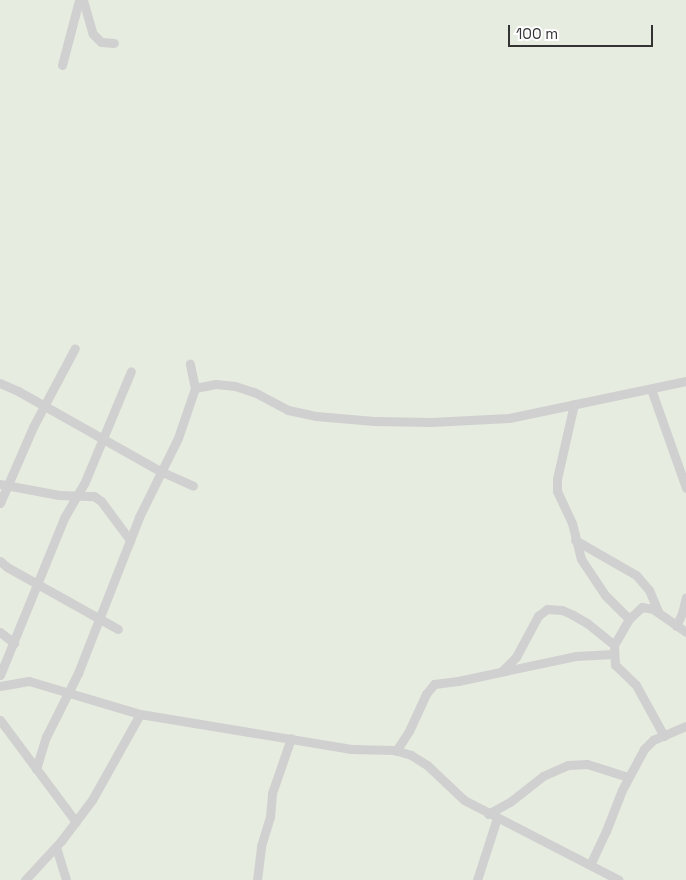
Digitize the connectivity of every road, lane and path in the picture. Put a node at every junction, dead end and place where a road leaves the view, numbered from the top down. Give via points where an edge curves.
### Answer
1 (79, 0) edge
2 (83, 0) edge
3 (114, 43) dead end
4 (62, 65) dead end
5 (75, 348) dead end
6 (190, 364) dead end
7 (131, 371) dead end
8 (686, 381) edge
9 (0, 384) edge
10 (195, 388) junction
11 (651, 389) junction
12 (574, 404) junction
13 (46, 406) junction
14 (104, 439) junction
15 (160, 471) junction
16 (4, 484) edge
17 (193, 486) dead end
18 (686, 488) edge
19 (78, 495) junction
20 (0, 503) edge
21 (130, 540) junction
22 (575, 540) junction
23 (0, 561) edge
24 (38, 585) junction
25 (686, 597) edge
26 (658, 613) junction
27 (99, 618) junction
28 (629, 619) junction
29 (676, 626) junction
30 (118, 629) dead end
31 (0, 632) edge
32 (686, 632) edge
33 (14, 643) junction
34 (614, 649) junction
35 (503, 670) junction
36 (0, 675) edge
37 (0, 686) edge
38 (69, 692) junction
39 (140, 714) junction
40 (0, 720) edge
41 (686, 726) edge
42 (664, 736) junction
43 (291, 738) junction
44 (396, 751) junction
45 (36, 769) junction
46 (628, 777) junction
47 (492, 816) junction
48 (76, 822) junction
49 (56, 847) junction
50 (590, 865) junction
51 (25, 880) edge
52 (66, 880) edge
53 (257, 880) edge
54 (477, 880) edge
55 (619, 880) edge

1 - 4 street
2 - 3 street via 93,34 101,42
5 - 13 street
6 - 10 street
7 - 14 street
8 - 11 street
9 - 13 street
10 - 12 street via 216,384 234,386 300,413 374,421 488,420
10 - 15 street via 178,438
11 - 12 street
11 - 18 street
12 - 22 street via 557,485
13 - 14 street
13 - 16 street
14 - 15 street
14 - 19 street
15 - 17 street
15 - 21 street
16 - 19 street via 59,496
16 - 20 street
19 - 21 street via 94,496 101,501
19 - 24 street via 64,518
21 - 27 street
22 - 26 street via 636,575 649,590
22 - 28 street via 581,559 605,595
23 - 24 street
24 - 27 street
24 - 33 street
25 - 29 street
26 - 28 street via 642,607
26 - 29 street
27 - 30 street
27 - 38 street
28 - 34 street
29 - 32 street
31 - 33 street
33 - 36 street
34 - 35 street
34 - 35 street via 587,623 562,610 547,609 538,616 516,657
34 - 42 street via 617,668 636,685
35 - 44 street via 431,685
37 - 38 street via 29,681
38 - 39 street via 111,708
38 - 45 street via 46,737
39 - 43 street
39 - 48 street via 92,800
40 - 45 street
41 - 42 street
42 - 46 street via 647,745
43 - 44 street via 361,750
43 - 53 street via 272,793
44 - 47 street via 411,755 427,765 464,800
45 - 48 street
46 - 47 street via 587,764 568,765 543,776
46 - 50 street
47 - 50 street
47 - 54 street
48 - 49 street
49 - 51 street
49 - 52 street
50 - 55 street

